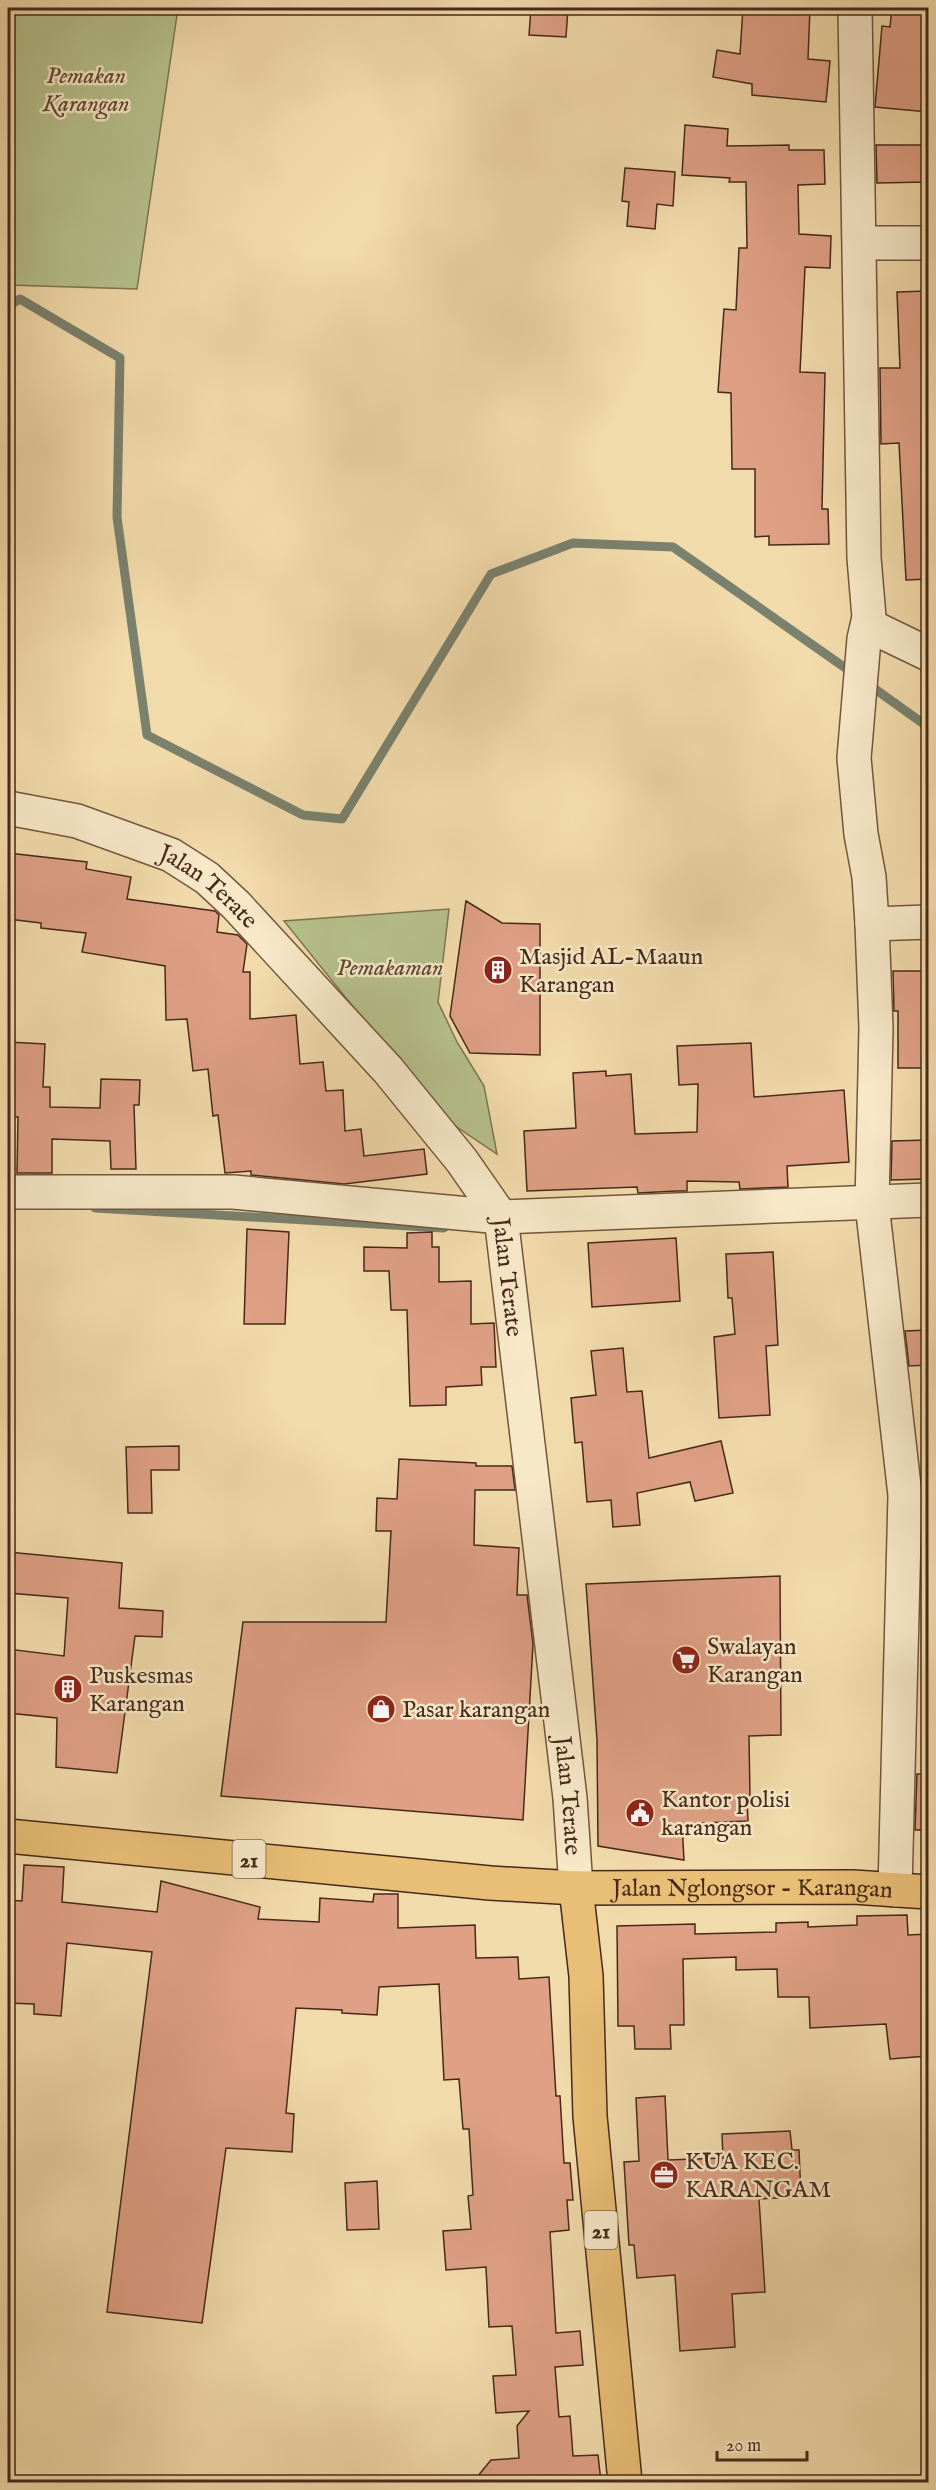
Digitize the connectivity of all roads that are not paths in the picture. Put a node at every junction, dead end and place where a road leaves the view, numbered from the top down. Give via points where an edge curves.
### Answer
1 (855, 8) edge
2 (860, 243) junction
3 (928, 243) edge
4 (866, 632) junction
5 (928, 654) edge
6 (8, 808) edge
7 (928, 922) edge
8 (872, 924) junction
9 (8, 1192) edge
10 (928, 1200) edge
11 (872, 1204) junction
12 (501, 1217) junction
13 (8, 1836) edge
14 (576, 1888) junction
15 (895, 1890) junction
16 (928, 1892) edge
17 (625, 2482) edge

1 - 2 street
2 - 3 street
2 - 4 street
4 - 5 street
4 - 8 street via 855,748
6 - 12 street, Jalan Terate via 77,821 171,855 207,878 388,1070 462,1161
7 - 8 street
8 - 11 street via 876,1028
9 - 12 street via 233,1192
10 - 11 street
11 - 12 street
11 - 15 street via 905,1495
12 - 14 street, Jalan Terate via 570,1798
13 - 14 highway, 21
14 - 15 highway, Jalan Nglongsor - Karangan
14 - 17 highway, 21 via 586,1976 590,2116
15 - 16 highway, Jalan Nglongsor - Karangan

